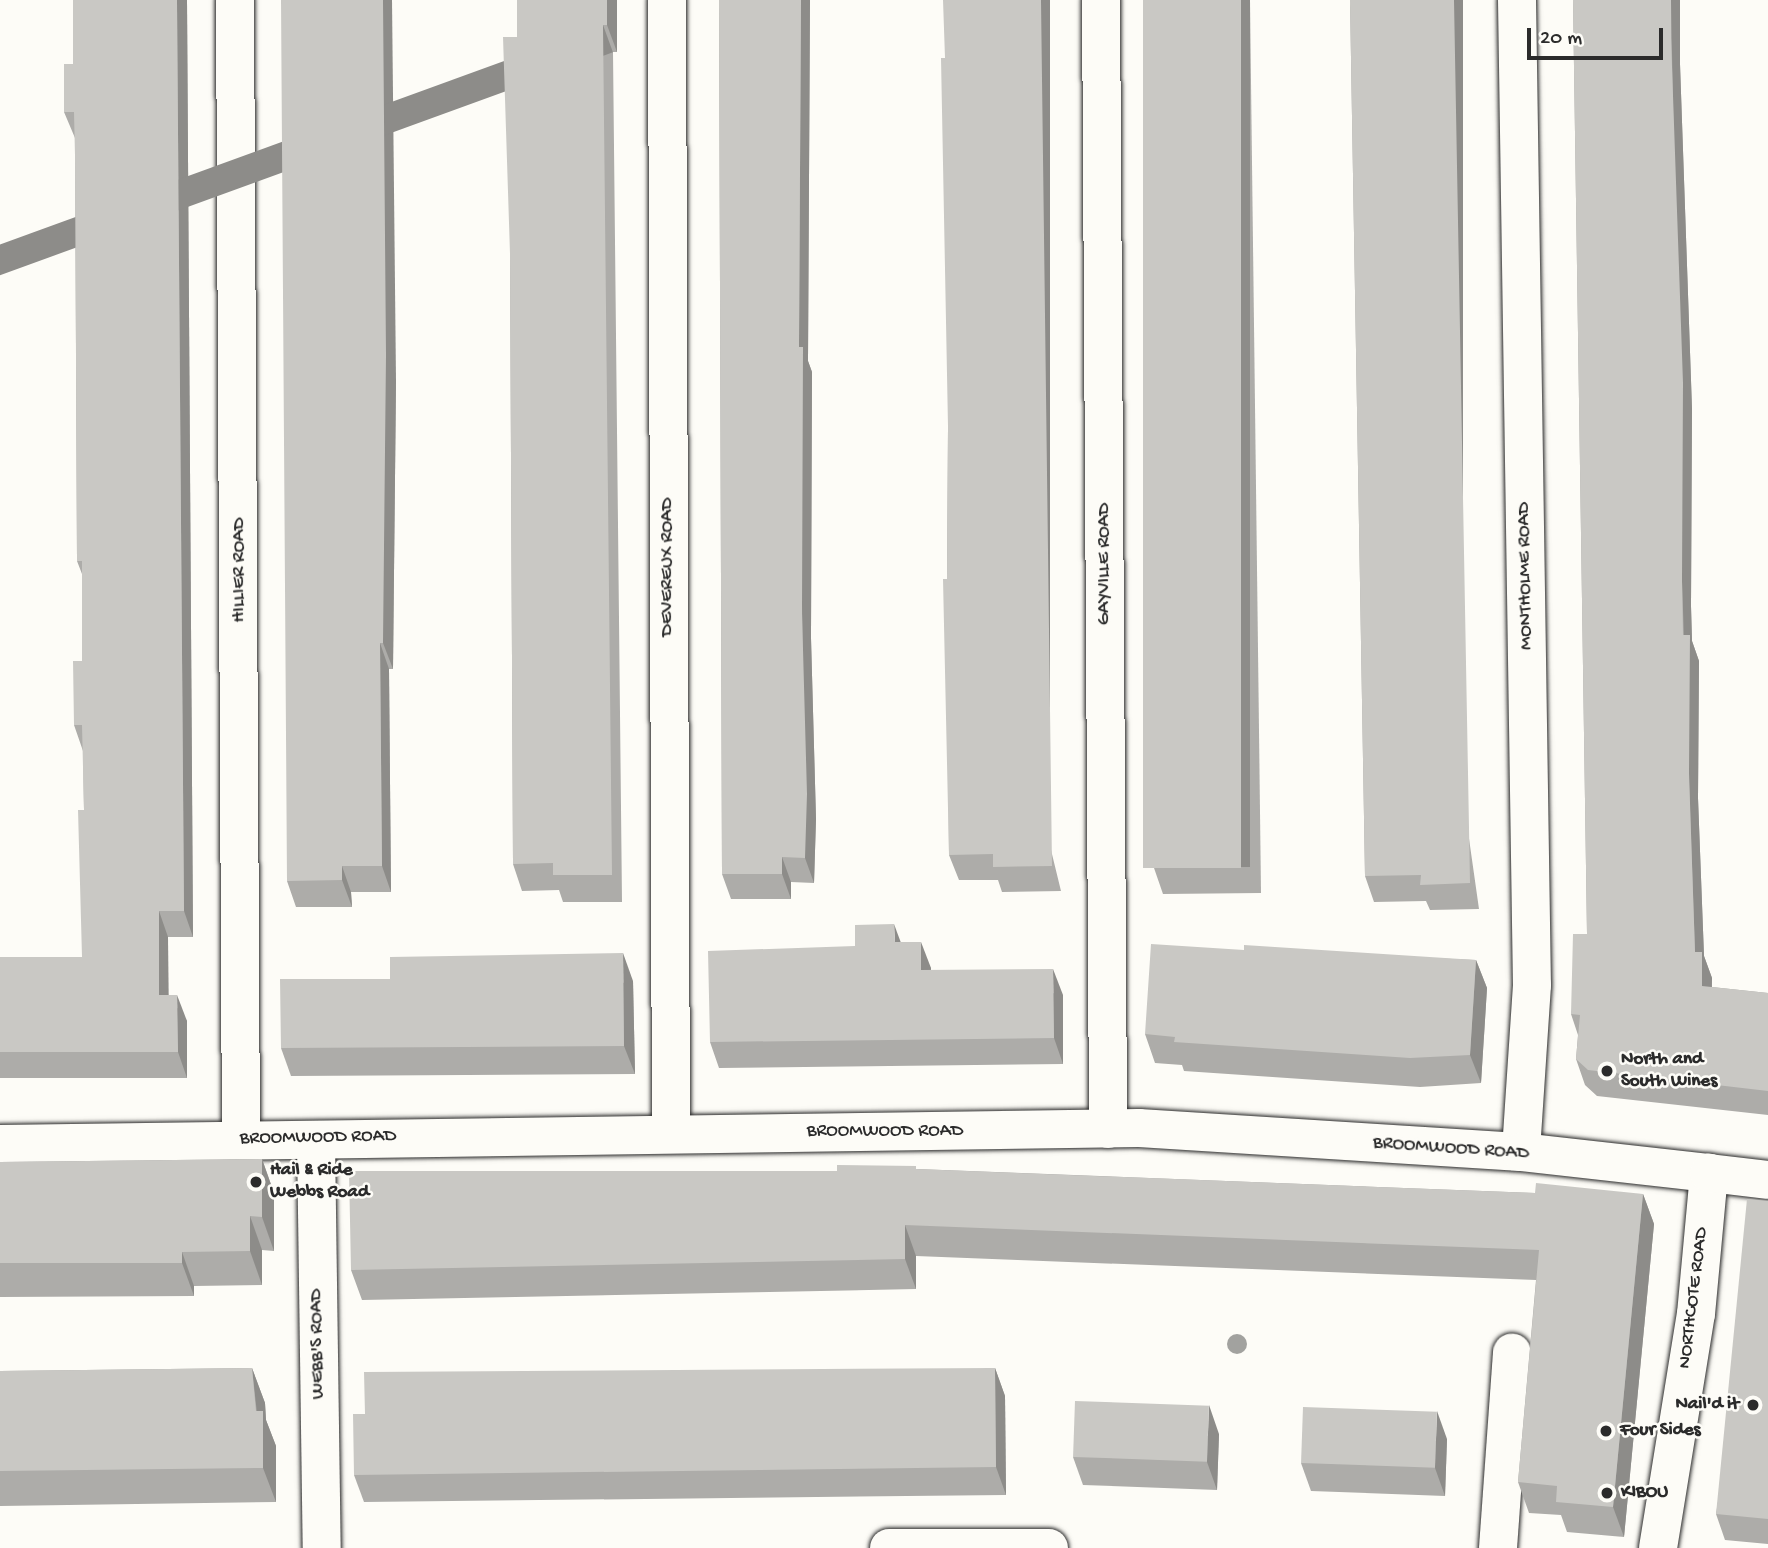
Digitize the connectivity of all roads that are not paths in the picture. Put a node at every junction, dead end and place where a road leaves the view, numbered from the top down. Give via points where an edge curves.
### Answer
1 (235, 0) edge
2 (667, 0) edge
3 (1101, 0) edge
4 (1517, 0) edge
5 (1108, 1129) junction
6 (671, 1133) junction
7 (241, 1139) junction
8 (316, 1140) junction
9 (0, 1144) edge
10 (1521, 1152) junction
11 (1709, 1173) junction
12 (1768, 1180) edge
13 (1512, 1353) dead end
14 (1028, 1547) edge
15 (322, 1548) edge
16 (889, 1548) edge
17 (1498, 1548) edge
18 (1658, 1548) edge

1 - 7 street, HILLIER ROAD
2 - 6 street, DEVEREUX ROAD
3 - 5 street, GAYVILLE ROAD
4 - 10 street, MONTHOLME ROAD via 1532,985
5 - 6 street, BROOMWOOD ROAD
5 - 10 street, BROOMWOOD ROAD
6 - 8 street, BROOMWOOD ROAD
7 - 8 street, BROOMWOOD ROAD
7 - 9 street, BROOMWOOD ROAD
8 - 15 street, WEBB'S ROAD
10 - 11 street, BROOMWOOD ROAD
11 - 12 street, BROOMWOOD ROAD
11 - 18 street, NORTHCOTE ROAD via 1696,1314
13 - 17 street
14 - 16 street

